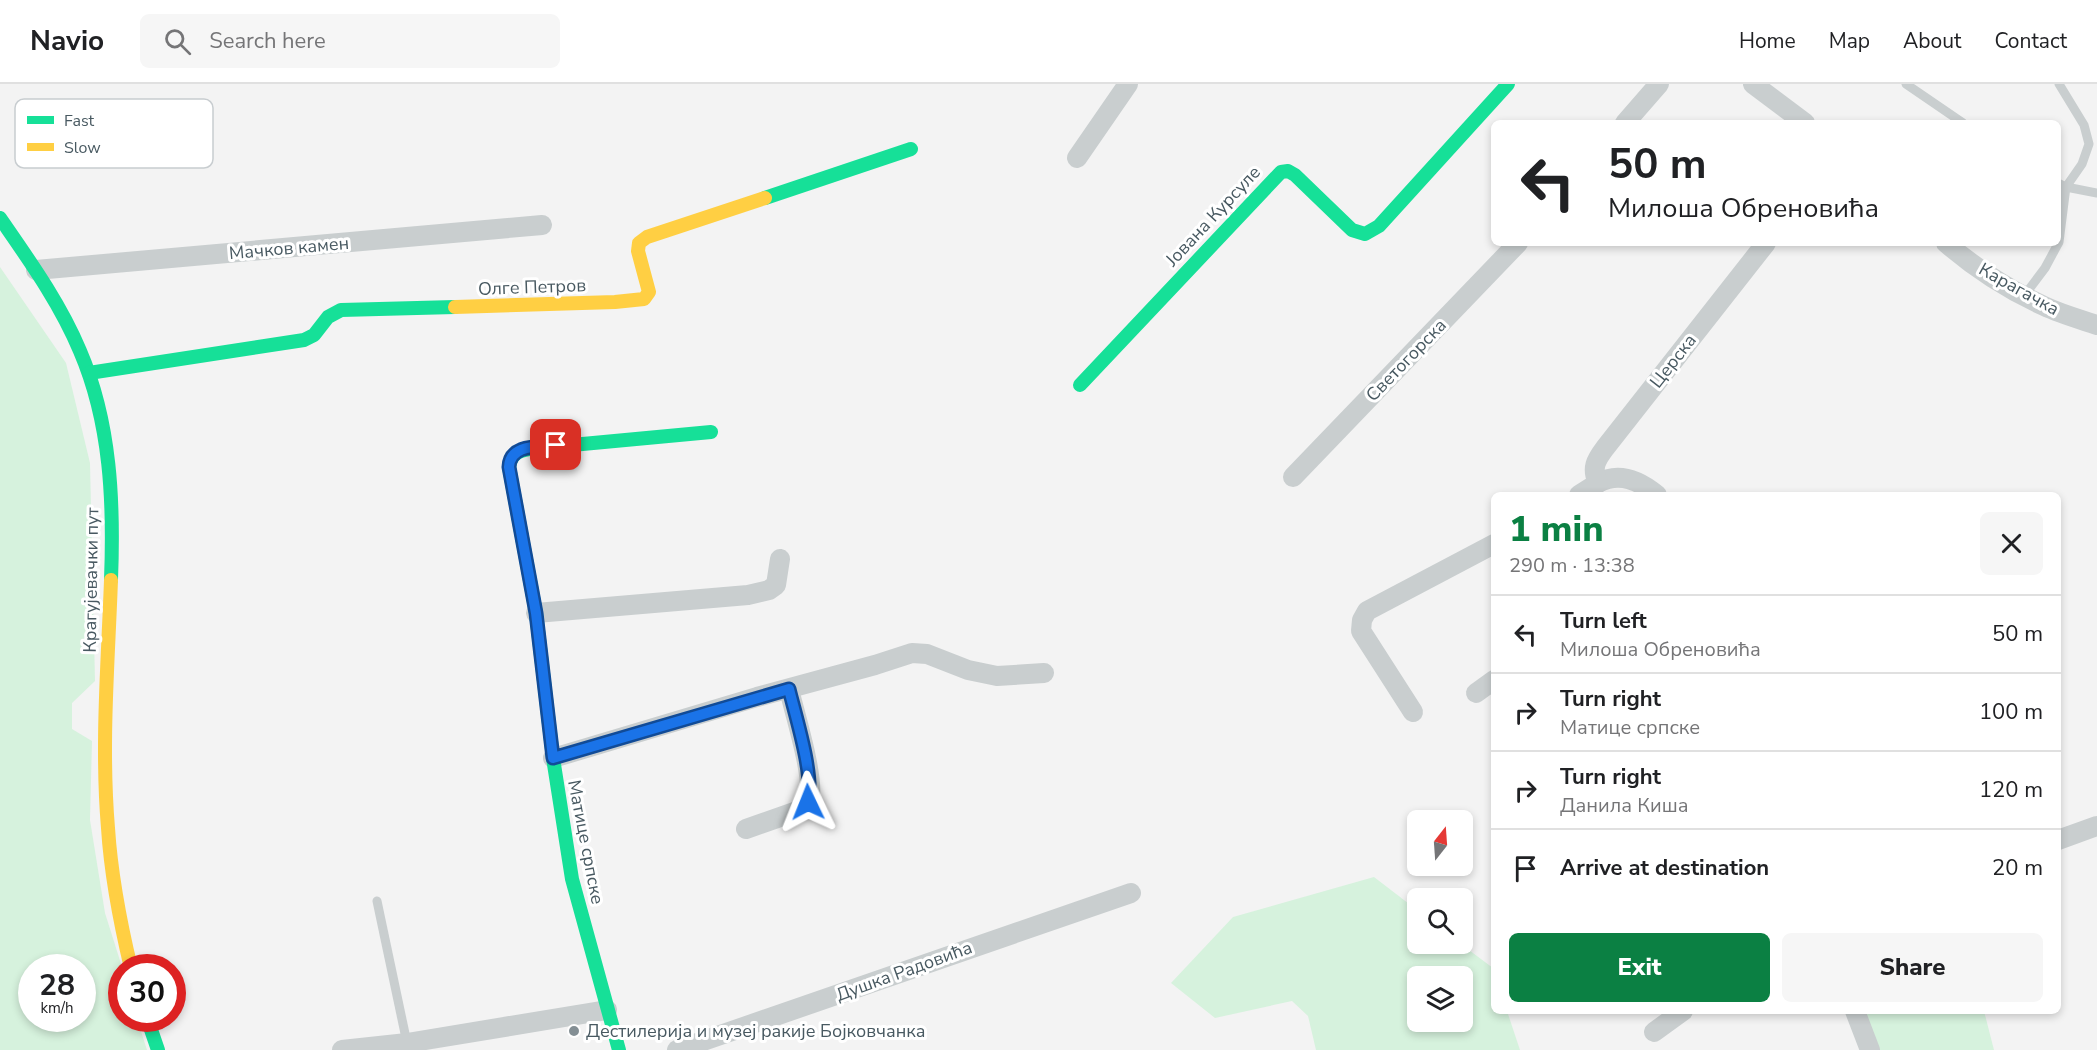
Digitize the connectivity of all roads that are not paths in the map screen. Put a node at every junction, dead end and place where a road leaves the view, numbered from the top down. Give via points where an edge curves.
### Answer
1 (1128, 84) edge
2 (1508, 84) edge
3 (1659, 84) edge
4 (1753, 84) edge
5 (1906, 84) edge
6 (2059, 84) edge
7 (1628, 120) edge
8 (1801, 120) edge
9 (1959, 120) edge
10 (911, 149) dead end
11 (1077, 158) dead end
12 (2062, 185) edge
13 (2097, 193) edge
14 (2061, 204) edge
15 (0, 218) edge
16 (542, 225) dead end
17 (1515, 246) edge
18 (1764, 246) edge
19 (1950, 246) edge
20 (2057, 246) edge
21 (36, 270) junction
22 (2024, 296) junction
23 (2097, 325) edge
24 (88, 373) junction
25 (1080, 385) dead end
26 (711, 432) dead end
27 (1293, 477) dead end
28 (1598, 483) junction
29 (1584, 492) edge
30 (1653, 492) edge
31 (1491, 545) edge
32 (780, 559) dead end
33 (536, 613) junction
34 (1044, 673) dead end
35 (1491, 682) edge
36 (789, 689) junction
37 (1476, 693) dead end
38 (1413, 712) dead end
39 (553, 758) junction
40 (2097, 826) edge
41 (746, 829) dead end
42 (2061, 839) edge
43 (1131, 893) dead end
44 (377, 902) dead end
45 (129, 954) edge
46 (607, 1010) junction
47 (1679, 1014) edge
48 (1856, 1014) edge
49 (152, 1032) edge
50 (1654, 1032) dead end
51 (407, 1043) junction
52 (158, 1050) edge
53 (342, 1050) edge
54 (619, 1050) edge
55 (677, 1050) edge
56 (1870, 1050) edge

1 - 11 street
2 - 25 street, Јована Курсуле via 1379,226 1365,234 1352,230 1295,175 1281,172
3 - 7 street
4 - 8 street
5 - 9 lane
6 - 12 lane via 2084,125 2089,144 2082,164
10 - 24 street, Олге Петров via 647,237 639,243 638,252 649,292 644,299 341,310 328,316 304,340
12 - 13 lane
12 - 14 lane
15 - 21 street, Крагујевачки пут
16 - 21 street, Мачков камен
17 - 27 street, Светогорска
18 - 28 street, Церска via 1605,448 1594,466
19 - 22 street, Карагачка via 1993,279
20 - 22 lane
21 - 24 street, Крагујевачки пут via 71,328
22 - 23 street, Карагачка
24 - 45 street, Крагујевачки пут via 104,433 111,499 106,823 115,895
26 - 33 street, Матице српске via 534,448 512,454 509,467
28 - 29 street
28 - 30 street via 1616,477 1630,478
31 - 38 street via 1367,611 1362,620 1361,631
32 - 33 street via 776,585 748,595
33 - 39 street, Матице српске
34 - 36 street via 997,676 919,652
35 - 37 street
36 - 39 street
36 - 41 street via 808,776 808,802 803,809
39 - 46 street, Матице српске via 572,879
40 - 42 street
43 - 55 street, Душка Радовића
44 - 51 lane
46 - 51 street
46 - 54 street, Матице српске
47 - 50 street
48 - 56 street
49 - 52 street
51 - 53 street

